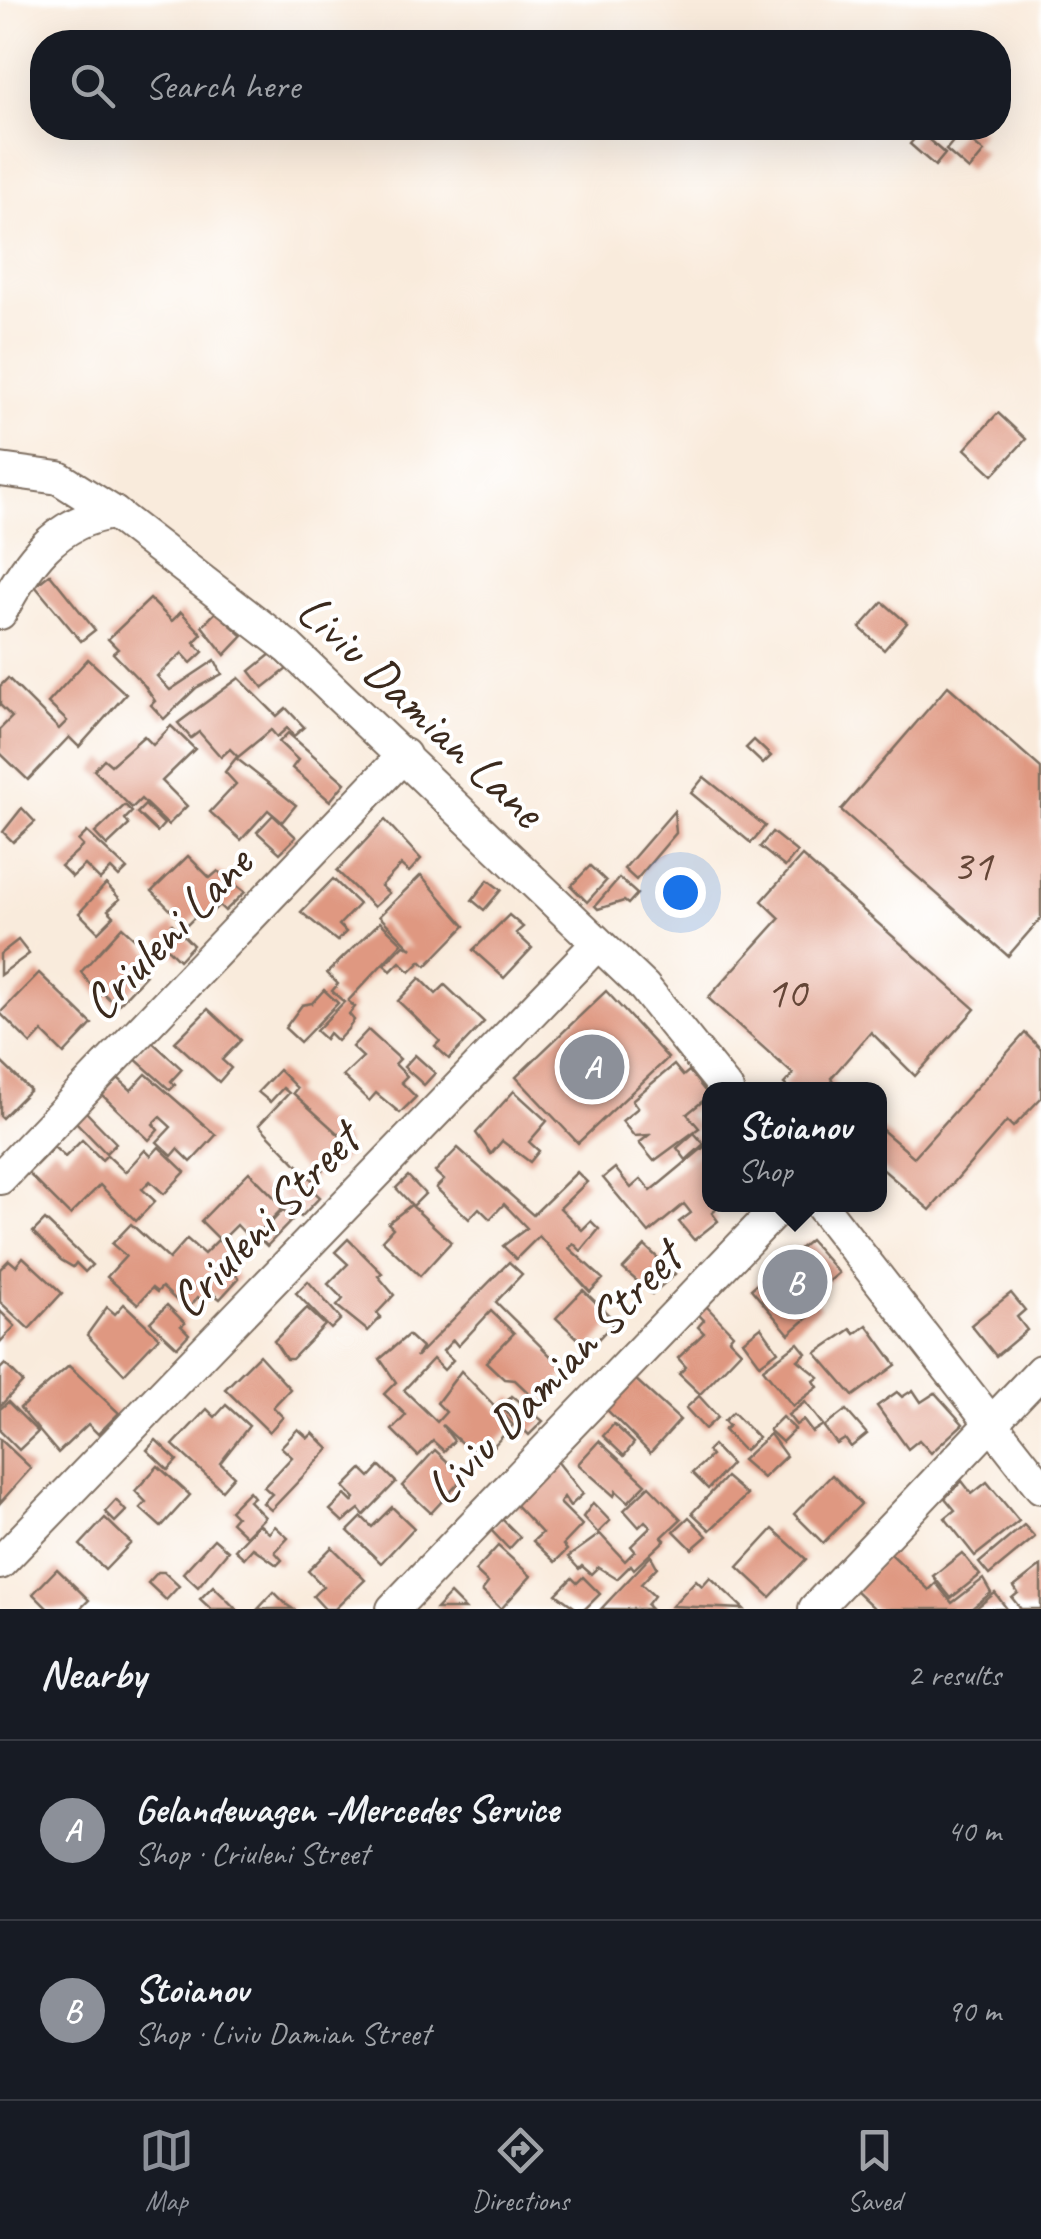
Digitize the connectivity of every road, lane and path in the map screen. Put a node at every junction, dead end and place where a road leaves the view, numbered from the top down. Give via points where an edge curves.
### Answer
1 (0, 470) edge
2 (114, 513) junction
3 (0, 613) edge
4 (404, 755) junction
5 (597, 944) junction
6 (721, 1082) edge
7 (0, 1178) edge
8 (774, 1212) edge
9 (826, 1212) edge
10 (1041, 1371) edge
11 (990, 1424) junction
12 (1041, 1487) edge
13 (0, 1563) edge
14 (393, 1609) edge
15 (814, 1609) edge

1 - 2 street, Liviu Damian Lane via 59,478
2 - 3 street via 91,516 44,546 24,567
2 - 4 street, Liviu Damian Lane via 289,648
4 - 5 street, Liviu Damian Lane
4 - 7 street, Criuleni Lane
5 - 6 street, Liviu Damian Lane via 644,987
5 - 13 street, Criuleni Street
8 - 14 street, Liviu Damian Street
9 - 11 street
10 - 11 street
11 - 12 street
11 - 15 street

